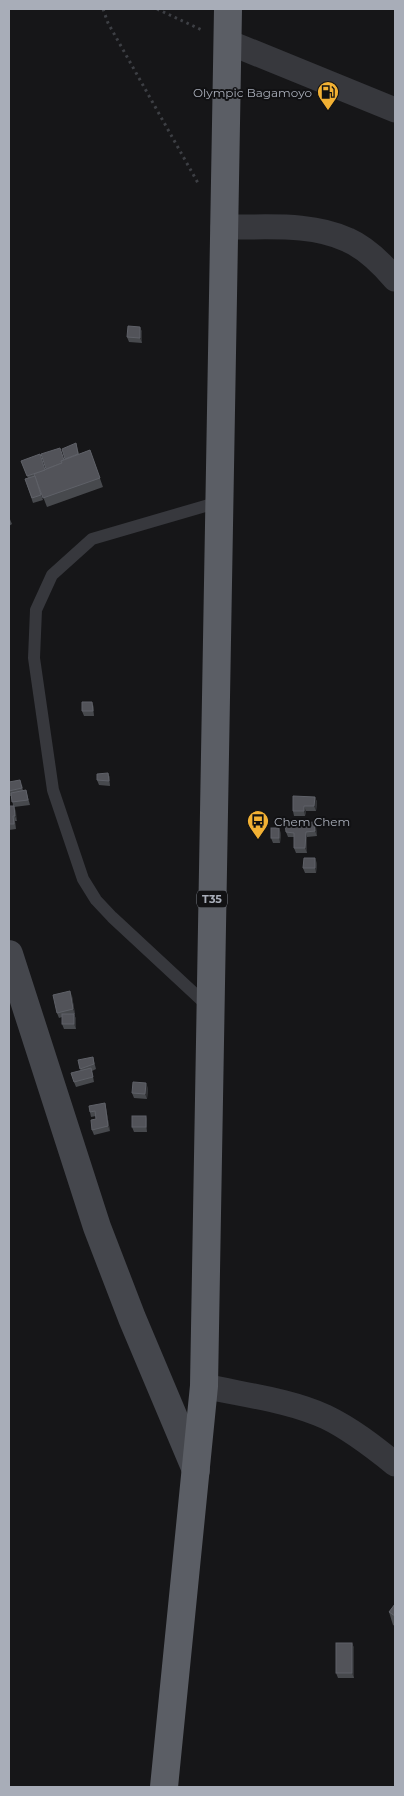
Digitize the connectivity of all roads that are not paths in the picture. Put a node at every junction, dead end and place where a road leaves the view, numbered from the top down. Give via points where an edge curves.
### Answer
1 (228, 9) edge
2 (228, 42) junction
3 (395, 110) edge
4 (223, 227) junction
5 (395, 279) edge
6 (219, 502) junction
7 (9, 954) edge
8 (210, 1008) junction
9 (204, 1386) junction
10 (395, 1464) edge
11 (196, 1470) junction
12 (164, 1787) edge

1 - 2 highway, T35
2 - 3 street
2 - 4 highway, T35
4 - 5 street via 312,229 349,240 381,263
4 - 6 highway, T35
6 - 8 highway, T35
6 - 8 lane via 92,539 52,575 36,610 34,658 53,790 83,879 112,917
7 - 11 main road via 97,1227
8 - 9 highway, T35
9 - 10 street via 328,1418 366,1441
9 - 11 highway, T35
11 - 12 highway, T35

